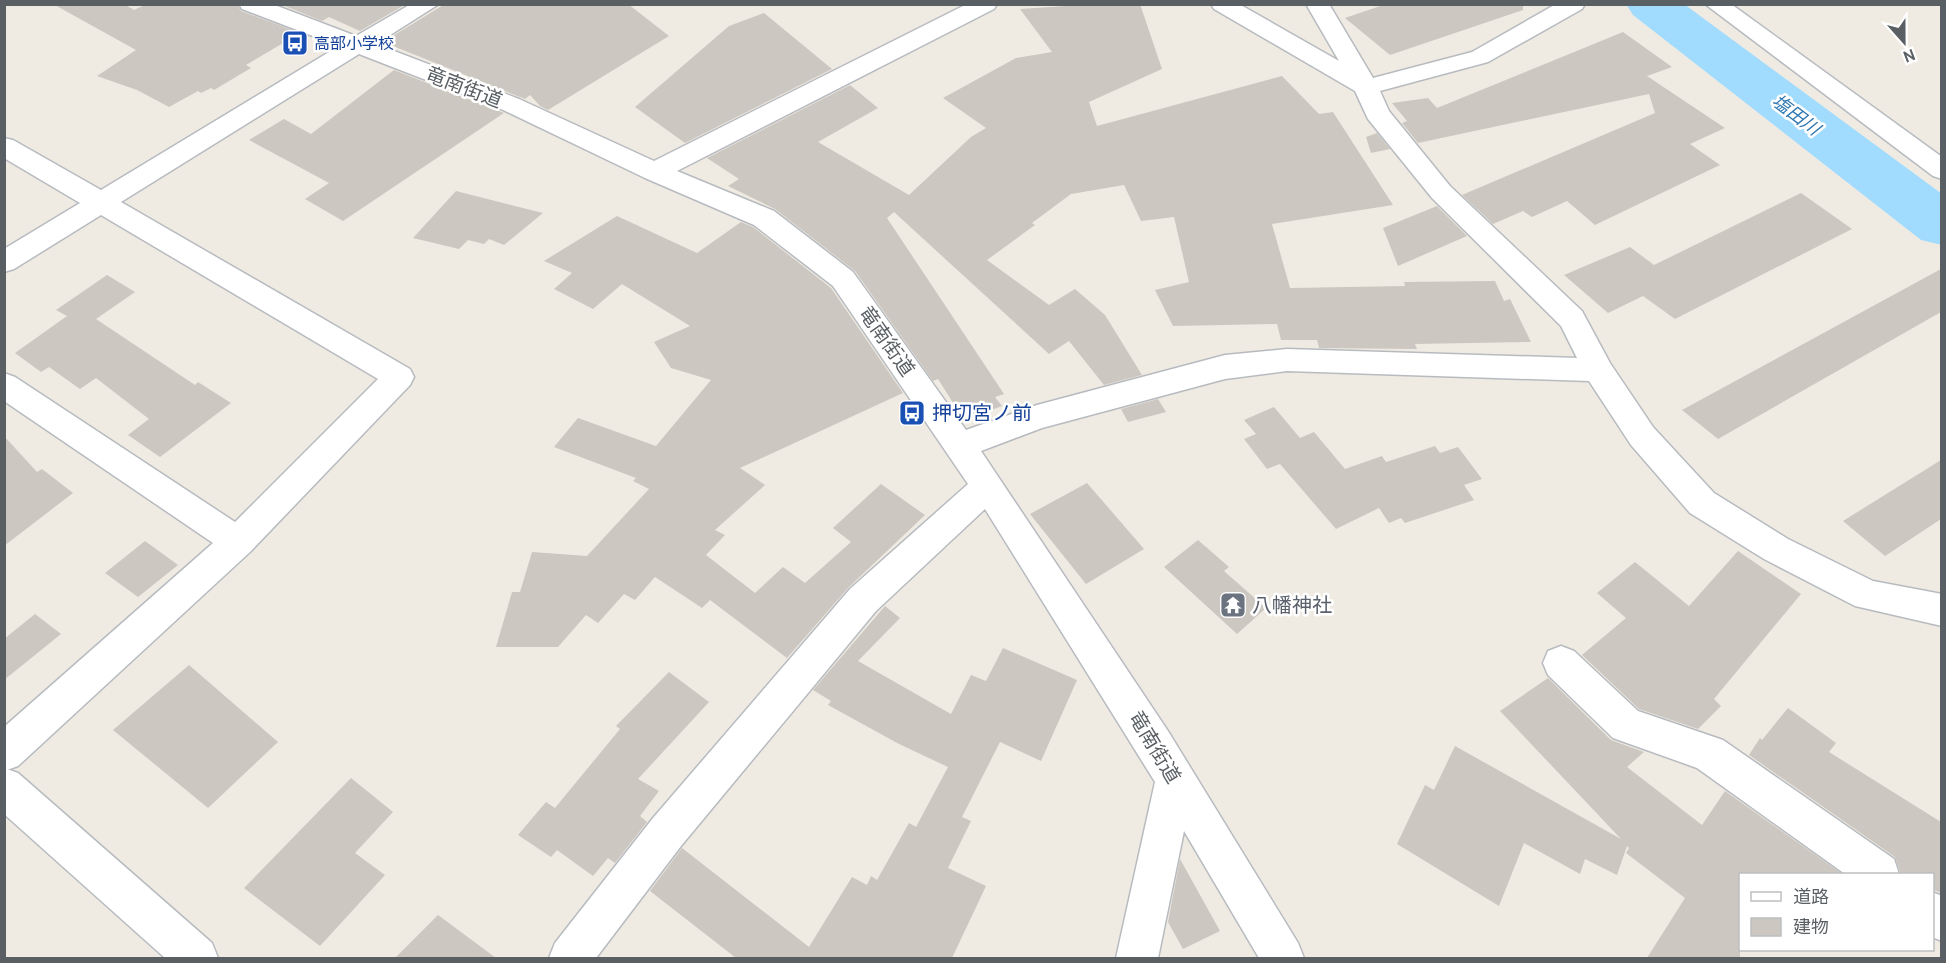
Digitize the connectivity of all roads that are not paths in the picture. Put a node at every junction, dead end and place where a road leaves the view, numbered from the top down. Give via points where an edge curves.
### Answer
1 (250, 4) edge
2 (428, 4) edge
3 (986, 4) edge
4 (1222, 4) edge
5 (1317, 4) edge
6 (1574, 4) edge
7 (1716, 4) edge
8 (356, 46) junction
9 (1366, 87) junction
10 (4, 146) edge
11 (1941, 170) edge
12 (654, 172) junction
13 (104, 202) junction
14 (4, 262) edge
15 (1598, 370) junction
16 (4, 385) edge
17 (961, 445) junction
18 (988, 486) junction
19 (238, 542) junction
20 (1941, 610) edge
21 (1561, 663) dead end
22 (4, 753) edge
23 (1174, 780) junction
24 (4, 787) edge
25 (1877, 873) edge
26 (197, 958) edge
27 (570, 958) edge
28 (1137, 958) edge
29 (1282, 958) edge

1 - 8 street, 竜南街道
2 - 8 street
3 - 12 street
4 - 9 street
5 - 9 street
6 - 9 street via 1480,57
7 - 11 street
8 - 12 street, 竜南街道 via 510,104
8 - 13 street
9 - 15 street via 1377,113 1441,192 1572,319
10 - 13 street
12 - 17 street, 竜南街道 via 764,218 843,279
13 - 14 street
13 - 19 street via 399,377
15 - 17 street via 1287,360 1225,367 1037,417
15 - 20 street via 1642,436 1702,503 1776,549 1868,595
16 - 19 street
17 - 18 street, 竜南街道
18 - 23 street, 竜南街道
18 - 27 street via 863,600 667,832
19 - 22 street
21 - 25 street via 1626,724 1709,753
23 - 28 street
23 - 29 street, 竜南街道
24 - 26 street

